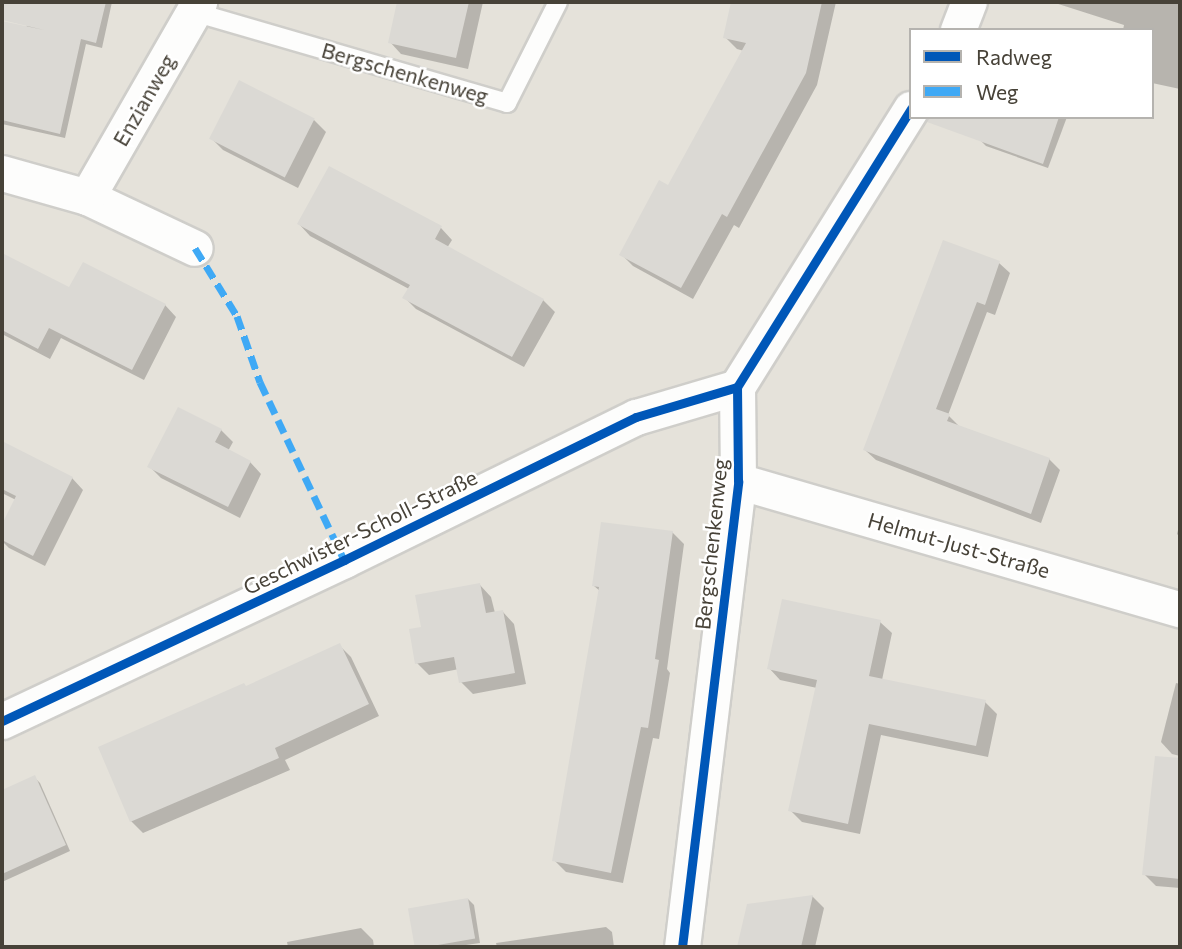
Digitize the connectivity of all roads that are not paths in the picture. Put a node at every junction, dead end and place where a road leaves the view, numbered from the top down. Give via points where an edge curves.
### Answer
1 (558, 2) edge
2 (969, 2) edge
3 (197, 7) edge
4 (959, 28) edge
5 (909, 112) edge
6 (2, 173) edge
7 (88, 197) junction
8 (195, 248) dead end
9 (737, 387) junction
10 (738, 481) junction
11 (1180, 609) edge
12 (2, 722) edge
13 (682, 947) edge

1 - 3 lane, Bergschenkenweg via 507,103
2 - 4 street
3 - 7 street, Enzianweg
5 - 9 street
6 - 7 street
7 - 8 street
9 - 10 street, Bergschenkenweg
9 - 12 street, Geschwister-Scholl-Straße via 636,417
10 - 11 street, Helmut-Just-Straße
10 - 13 street, Bergschenkenweg

